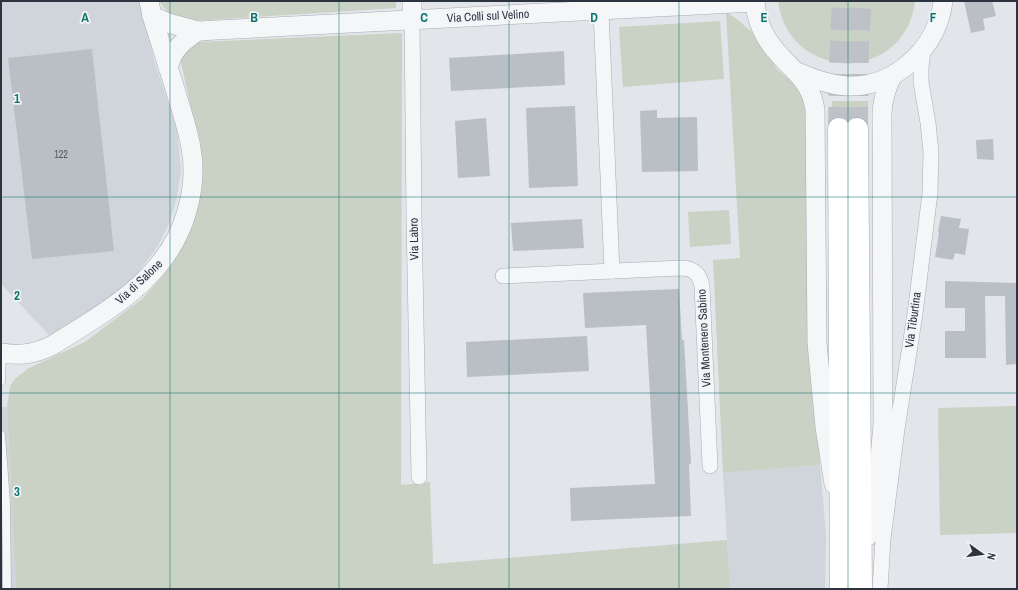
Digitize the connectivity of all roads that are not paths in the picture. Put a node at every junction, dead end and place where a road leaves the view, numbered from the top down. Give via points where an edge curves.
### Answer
1 (755, 1) edge
2 (943, 1) edge
3 (151, 9) edge
4 (412, 10) edge
5 (601, 10) junction
6 (198, 31) junction
7 (923, 50) junction
8 (168, 67) junction
9 (797, 72) junction
10 (892, 76) junction
11 (612, 271) junction
12 (503, 276) dead end
13 (1, 353) edge
14 (1, 381) edge
15 (1, 435) edge
16 (710, 466) dead end
17 (419, 477) dead end
18 (841, 527) junction
19 (3, 552) edge
20 (7, 589) edge
21 (841, 589) edge
22 (862, 589) edge
23 (865, 589) edge
24 (880, 589) edge

1 - 5 street, Via Colli sul Velino
1 - 9 street, Via Tiburtina via 756,13 767,38
2 - 7 street, Via Tiburtina via 936,28
3 - 6 street, Via Colli sul Velino via 168,23
3 - 8 street, Via di Salone
4 - 5 street, Via Colli sul Velino
4 - 6 street, Via Colli sul Velino
4 - 17 street, Via Labro
5 - 11 street
6 - 8 street via 176,50
7 - 10 street, Via Tiburtina via 912,63
7 - 24 street, Via Tiburtina via 921,78 930,137 930,193 914,322 896,436 883,539
8 - 13 street, Via di Salone via 187,129 193,173 186,215 173,245 150,275 109,310 45,349 28,354
9 - 10 street, Via Tiburtina via 825,83 848,86 869,84
9 - 18 street, Via Tiburtina via 809,88 815,109 818,350 827,441
10 - 23 street via 884,95 882,112 882,424 879,469 869,525
11 - 12 street, Via Montenero Sabino
11 - 16 street, Via Montenero Sabino via 686,268 695,272 701,280
13 - 14 lane
15 - 19 lane via 6,503
18 - 21 main road, Via Tiburtina
18 - 22 main road, Via Tiburtina via 848,129
19 - 20 lane

